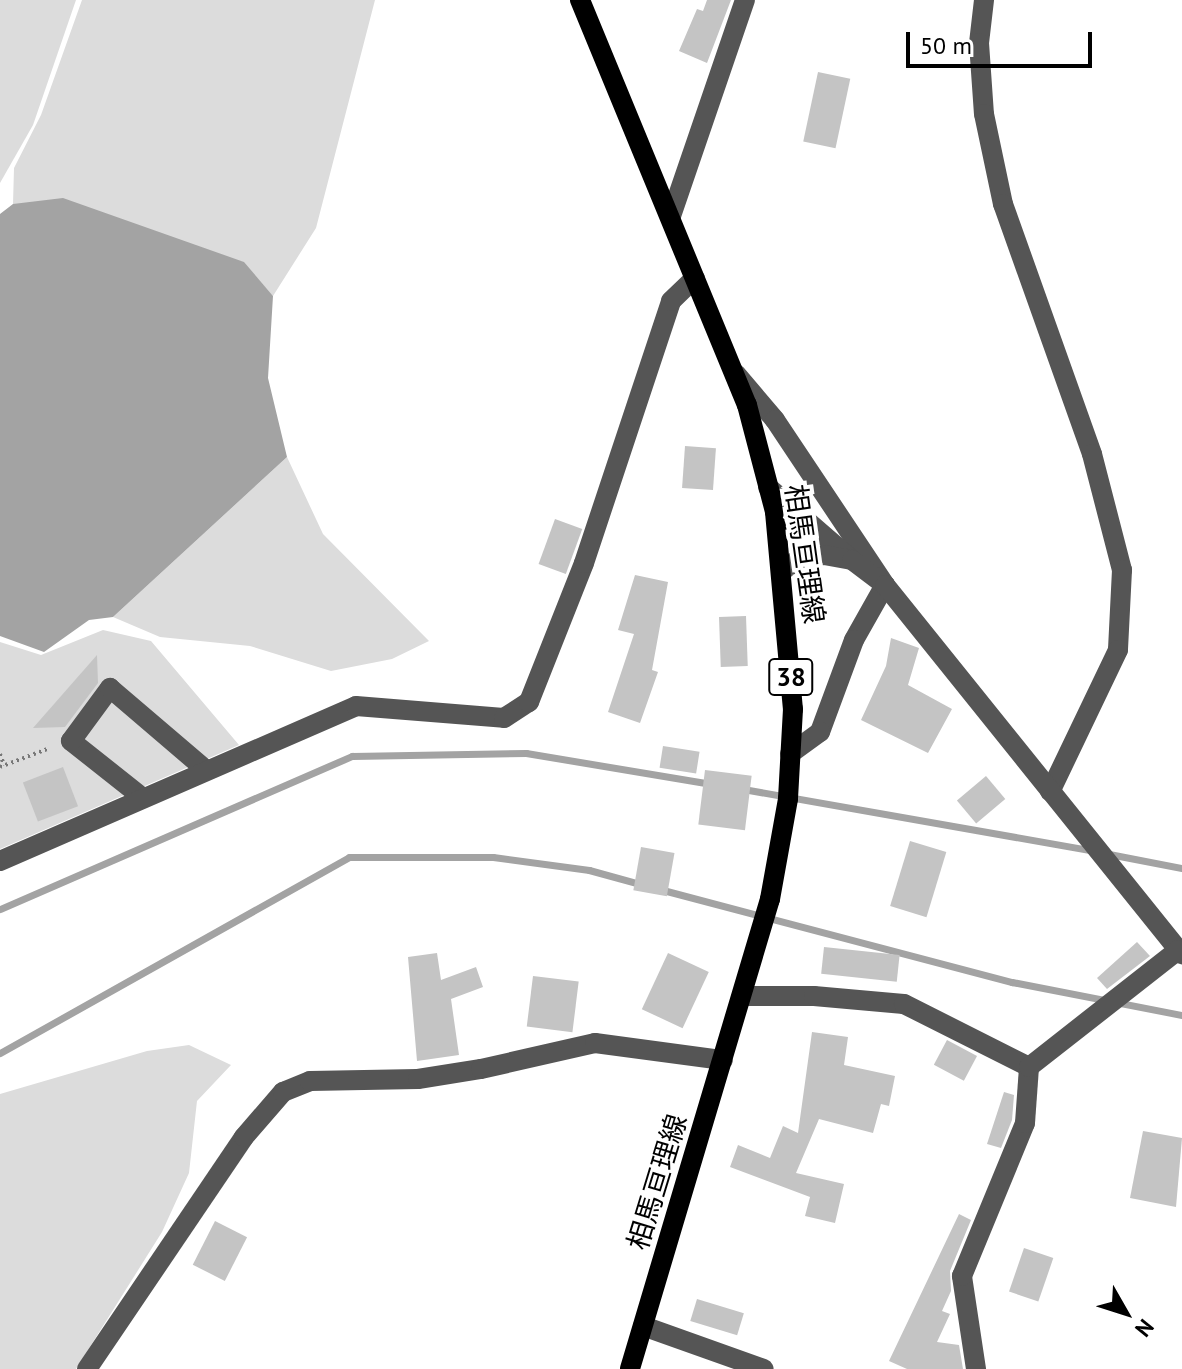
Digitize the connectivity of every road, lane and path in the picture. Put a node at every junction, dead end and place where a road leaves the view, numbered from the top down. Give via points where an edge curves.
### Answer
1 (580, 0) edge
2 (745, 0) edge
3 (984, 0) edge
4 (671, 216) junction
5 (695, 278) junction
6 (733, 371) junction
7 (768, 487) junction
8 (852, 560) junction
9 (782, 571) junction
10 (885, 585) junction
11 (71, 741) junction
12 (0, 754) edge
13 (790, 754) junction
14 (2, 766) edge
15 (206, 770) junction
16 (1050, 792) junction
17 (143, 798) junction
18 (0, 861) edge
19 (1180, 952) edge
20 (742, 996) junction
21 (723, 1060) junction
22 (1029, 1067) junction
23 (643, 1326) junction
24 (87, 1369) edge
25 (630, 1369) edge
26 (764, 1369) edge
27 (976, 1369) edge

1 - 4 main road, 相馬亘理線 / 38
2 - 4 street
3 - 16 street via 979,43 984,114 1003,204 1092,454 1122,570 1118,650
4 - 5 main road, 相馬亘理線 / 38
5 - 6 main road, 相馬亘理線 / 38
5 - 15 street via 671,301 584,563 529,702 504,718 356,706
6 - 7 main road, 相馬亘理線 / 38
6 - 10 street via 784,432
7 - 8 street
7 - 9 main road, 相馬亘理線 / 38
8 - 9 street via 800,558
8 - 10 street
9 - 13 main road, 相馬亘理線 / 38 via 793,709
10 - 13 street via 854,640 820,732
10 - 16 street
11 - 14 path
11 - 15 street via 110,688
11 - 17 street
12 - 14 path
13 - 20 main road, 相馬亘理線 / 38 via 770,899
15 - 17 street
16 - 19 street
17 - 18 street
19 - 22 street
20 - 21 main road, 相馬亘理線 / 38
20 - 22 street via 904,1004
21 - 23 main road, 相馬亘理線 / 38
21 - 24 street via 595,1043 418,1079 310,1081 283,1092 244,1137
22 - 27 street via 1025,1123 962,1276
23 - 25 main road, 相馬亘理線 / 38
23 - 26 street

